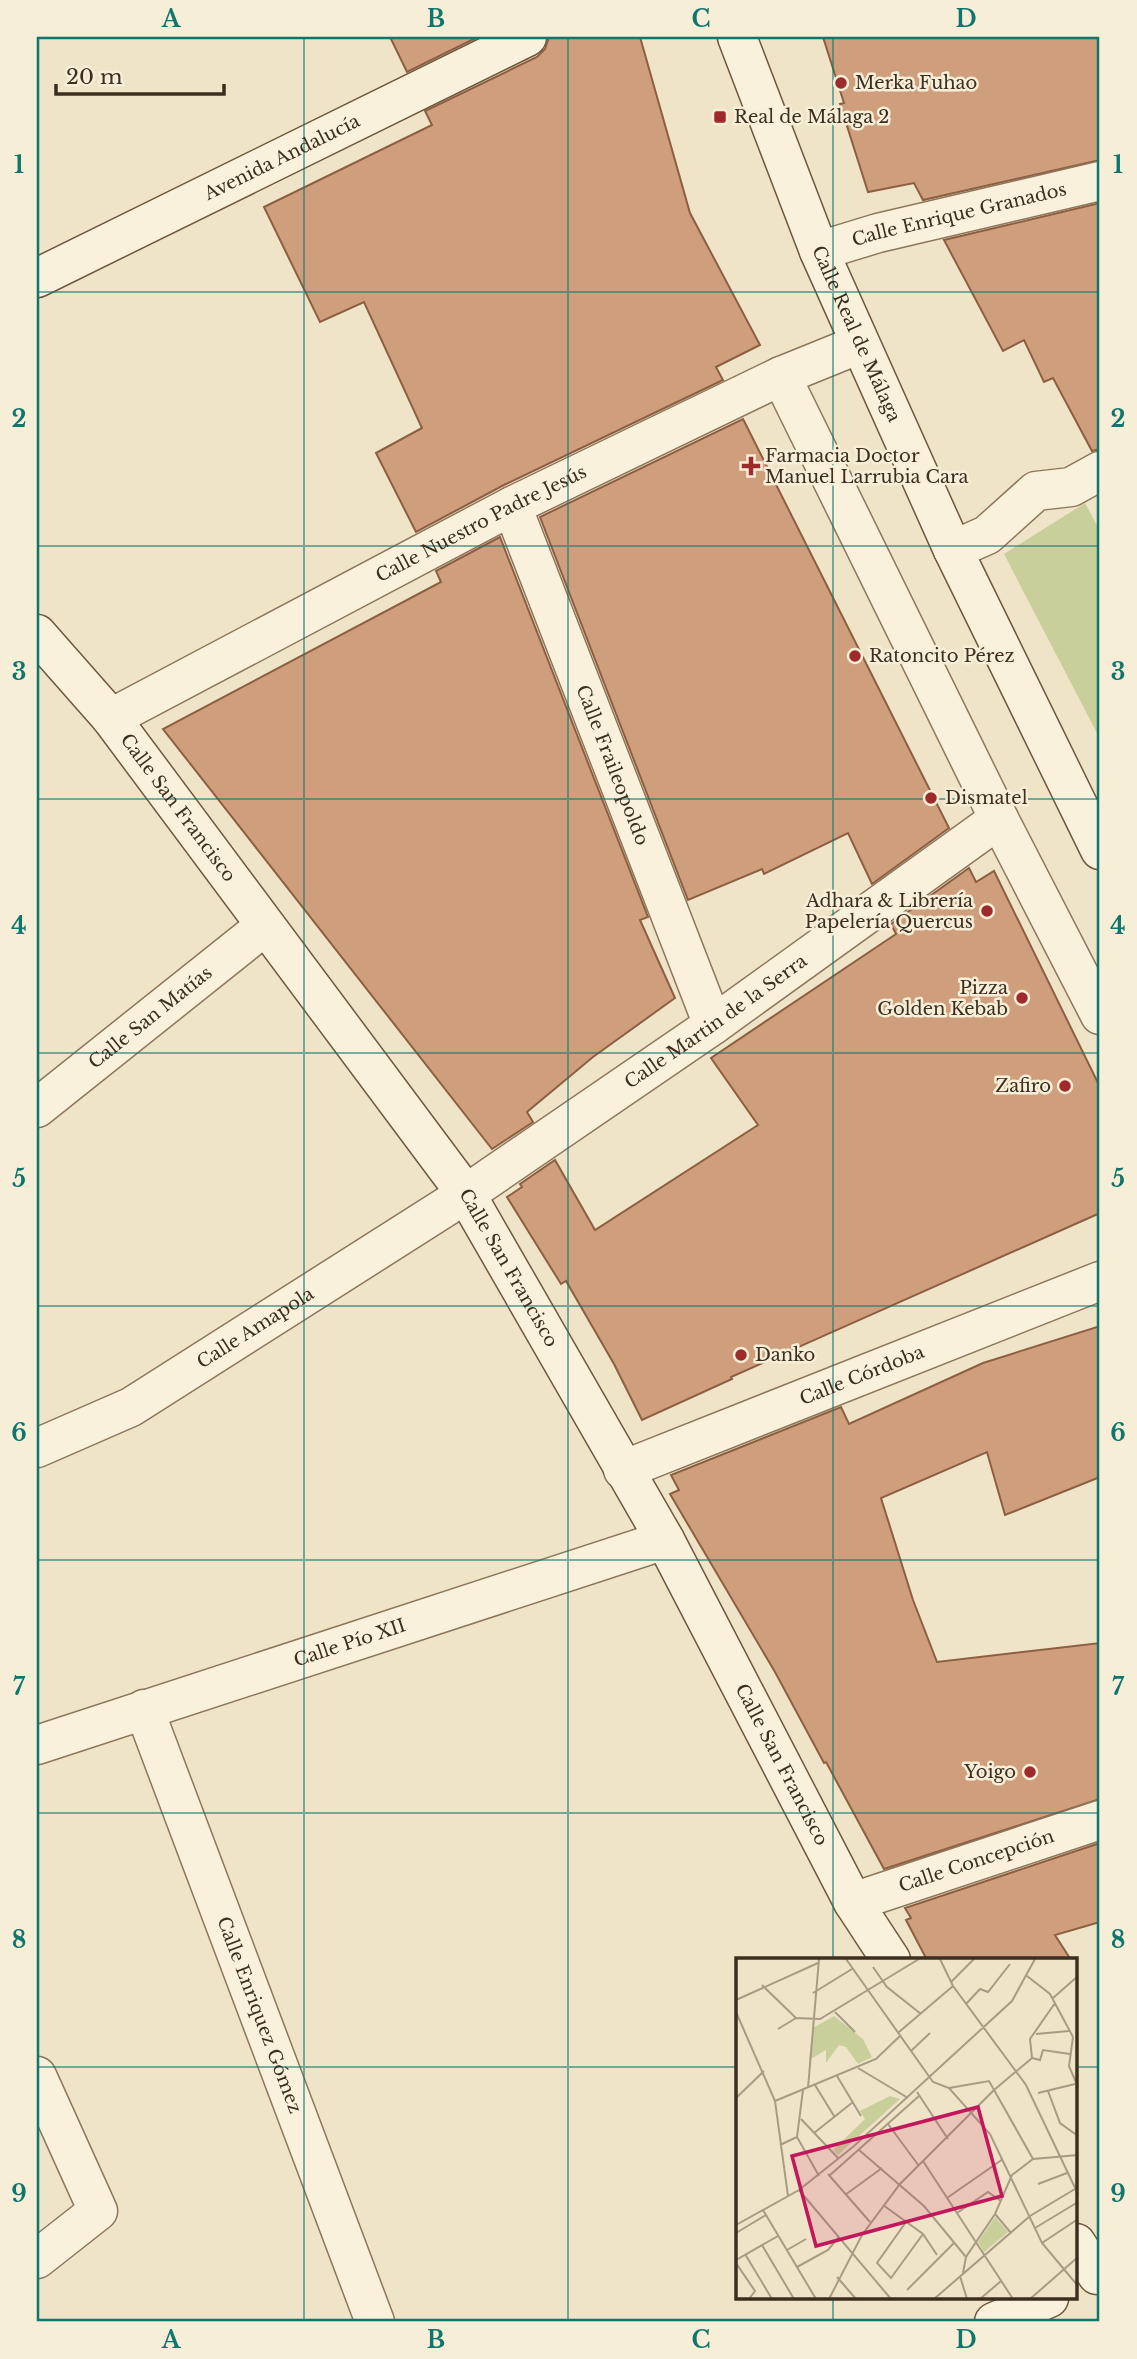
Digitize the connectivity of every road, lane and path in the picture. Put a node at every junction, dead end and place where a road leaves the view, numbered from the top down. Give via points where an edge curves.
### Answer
1 (527, 37) edge
2 (737, 37) edge
3 (1100, 181) edge
4 (818, 251) junction
5 (37, 278) edge
6 (860, 344) junction
7 (781, 376) junction
8 (1100, 471) edge
9 (512, 506) junction
10 (953, 550) junction
11 (37, 635) edge
12 (111, 718) junction
13 (999, 819) junction
14 (1100, 850) edge
15 (265, 926) junction
16 (1100, 1015) edge
17 (713, 1025) junction
18 (37, 1108) edge
19 (466, 1194) junction
20 (1100, 1281) edge
21 (37, 1448) edge
22 (623, 1470) junction
23 (665, 1540) junction
24 (144, 1709) junction
25 (37, 1745) edge
26 (1100, 1820) edge
27 (853, 1902) junction
28 (890, 1958) edge
29 (37, 2076) edge
30 (1078, 2248) edge
31 (37, 2259) edge
32 (1093, 2279) edge
33 (1044, 2300) edge
34 (375, 2322) edge
35 (994, 2322) edge

1 - 5 street, Avenida Andalucía
2 - 4 street, Calle Real de Málaga
3 - 4 street, Calle Enrique Granados
4 - 6 street, Calle Real de Málaga
6 - 7 street, Calle Nuestro Padre Jesús
6 - 10 street, Calle Real de Málaga
7 - 9 street, Calle Nuestro Padre Jesús
7 - 13 street
8 - 10 street via 1071,487 1036,491 987,535
9 - 12 street, Calle Nuestro Padre Jesús
9 - 17 street, Calle Fraileopoldo
10 - 14 street, Calle Real de Málaga
11 - 12 street, Calle San Francisco
12 - 15 street, Calle San Francisco
13 - 16 street
13 - 17 street, Calle Martin de la Serra
15 - 18 street, Calle San Matías
15 - 19 street, Calle San Francisco
17 - 19 street, Calle Martin de la Serra
19 - 21 street, Calle Amapola via 131,1407
19 - 22 street, Calle San Francisco
20 - 22 street, Calle Córdoba
22 - 23 street, Calle San Francisco
23 - 24 street, Calle Pío XII
23 - 27 street, Calle San Francisco
24 - 25 street, Calle Pío XII
24 - 34 street, Calle Enriquez Gómez
26 - 27 street, Calle Concepción
27 - 28 street, Calle San Francisco
29 - 31 street via 98,2211
30 - 32 street
33 - 35 street

